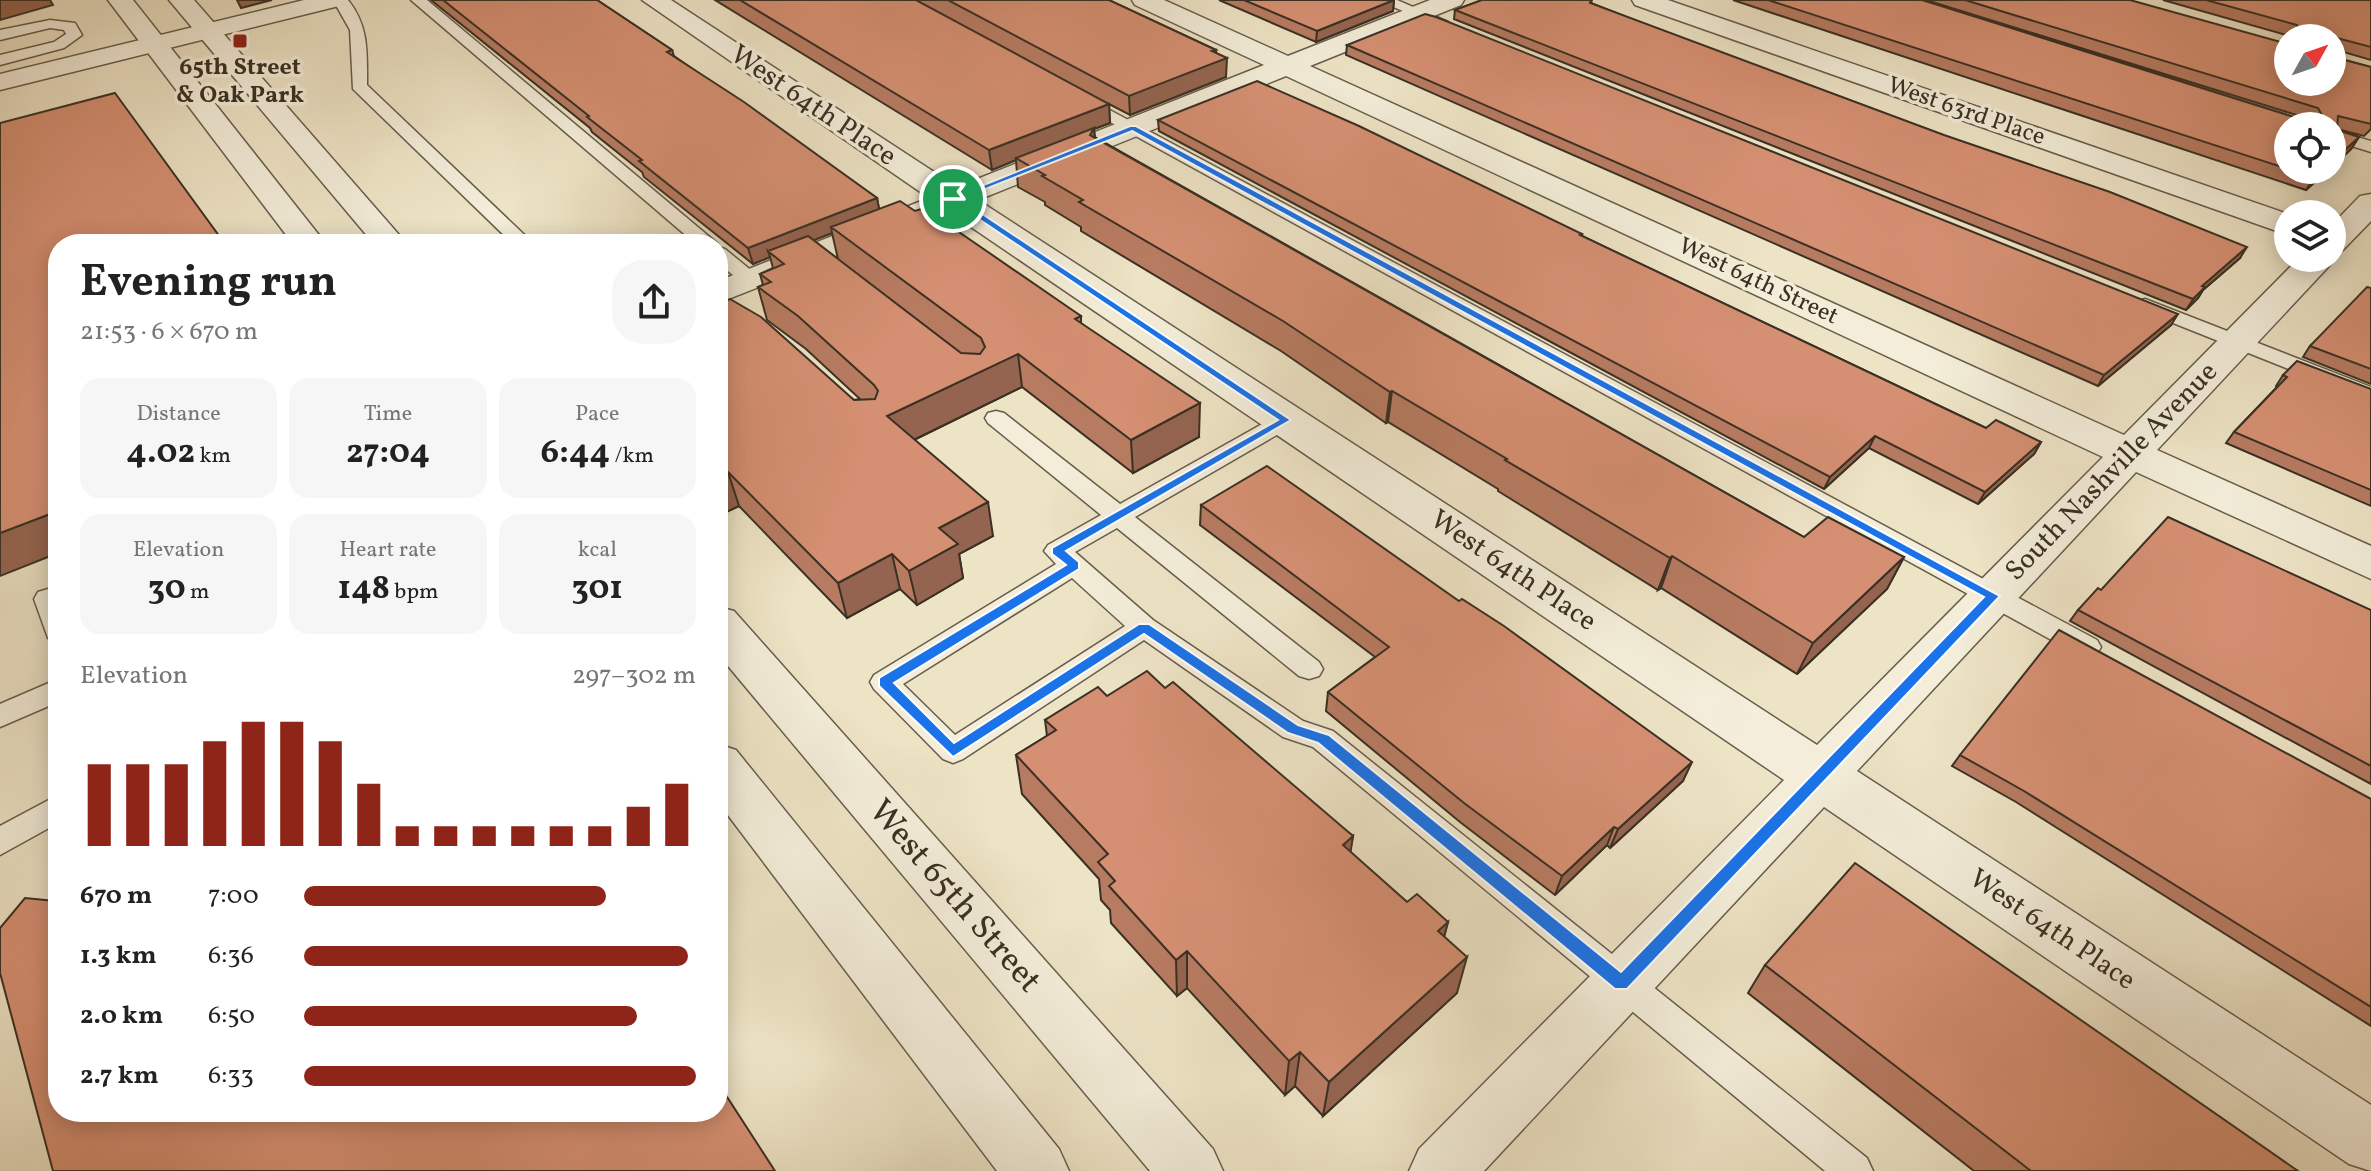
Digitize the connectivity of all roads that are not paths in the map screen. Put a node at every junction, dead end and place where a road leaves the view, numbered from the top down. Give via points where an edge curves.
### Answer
1 (120, 0) edge
2 (181, 0) edge
3 (418, 0) edge
4 (654, 0) edge
5 (1144, 0) edge
6 (1384, 0) edge
7 (1644, 0) edge
8 (324, 1) edge
9 (1418, 14) junction
10 (1454, 14) edge
11 (208, 31) junction
12 (0, 35) edge
13 (153, 45) junction
14 (0, 60) edge
15 (1288, 66) junction
16 (0, 82) edge
17 (1065, 91) edge
18 (1133, 128) junction
19 (2346, 139) edge
20 (2371, 147) edge
21 (953, 199) junction
22 (2371, 203) edge
23 (2274, 220) edge
24 (2346, 229) edge
25 (302, 234) edge
26 (382, 234) edge
27 (514, 234) edge
28 (696, 234) edge
29 (2346, 249) edge
30 (2371, 254) edge
31 (728, 261) edge
32 (2304, 272) edge
33 (751, 280) junction
34 (2124, 297) edge
35 (728, 298) edge
36 (2238, 342) junction
37 (2371, 395) edge
38 (996, 418) dead end
39 (1286, 420) junction
40 (2130, 453) junction
41 (1119, 515) junction
42 (2371, 564) edge
43 (1074, 565) junction
44 (1993, 596) junction
45 (1144, 627) junction
46 (728, 635) edge
47 (2102, 655) edge
48 (1309, 669) dead end
49 (48, 694) edge
50 (0, 716) edge
51 (1820, 776) junction
52 (728, 777) edge
53 (48, 814) edge
54 (0, 842) edge
55 (1621, 983) junction
56 (2371, 1142) edge
57 (1037, 1171) edge
58 (1191, 1171) edge
59 (1441, 1171) edge
60 (1854, 1171) edge

1 - 13 street
2 - 11 street
3 - 28 lane
4 - 21 street, West 64th Place
5 - 15 street, West 64th Street
6 - 9 lane
7 - 23 street, West 63rd Place
8 - 11 street
8 - 27 lane via 350,9 362,48 359,86
9 - 10 street
9 - 15 street
11 - 13 street
11 - 26 street
12 - 14 lane via 50,24 70,26 74,35 59,45
13 - 16 street
13 - 25 street
15 - 18 street
15 - 40 street, West 64th Street
17 - 18 lane
18 - 21 street
18 - 44 lane
19 - 20 lane
21 - 33 street via 824,263
21 - 39 street, West 64th Place
22 - 24 street, South Nashville Avenue
29 - 30 street
31 - 33 lane
32 - 36 street, South Nashville Avenue
33 - 35 street
34 - 36 lane
36 - 37 lane
36 - 40 street, South Nashville Avenue
38 - 41 lane
39 - 41 lane
39 - 51 street, West 64th Place
40 - 42 street, West 64th Street
40 - 44 street, South Nashville Avenue
41 - 43 lane via 1057,551
41 - 48 lane
43 - 45 lane
43 - 45 lane via 884,682 953,751
44 - 47 lane
44 - 51 street, South Nashville Avenue
45 - 55 lane via 1293,729 1323,739
46 - 58 street, West 65th Street
49 - 50 lane
51 - 55 street, South Nashville Avenue
51 - 56 street, West 64th Place
52 - 57 street
53 - 54 lane
55 - 59 street, South Nashville Avenue
55 - 60 lane

